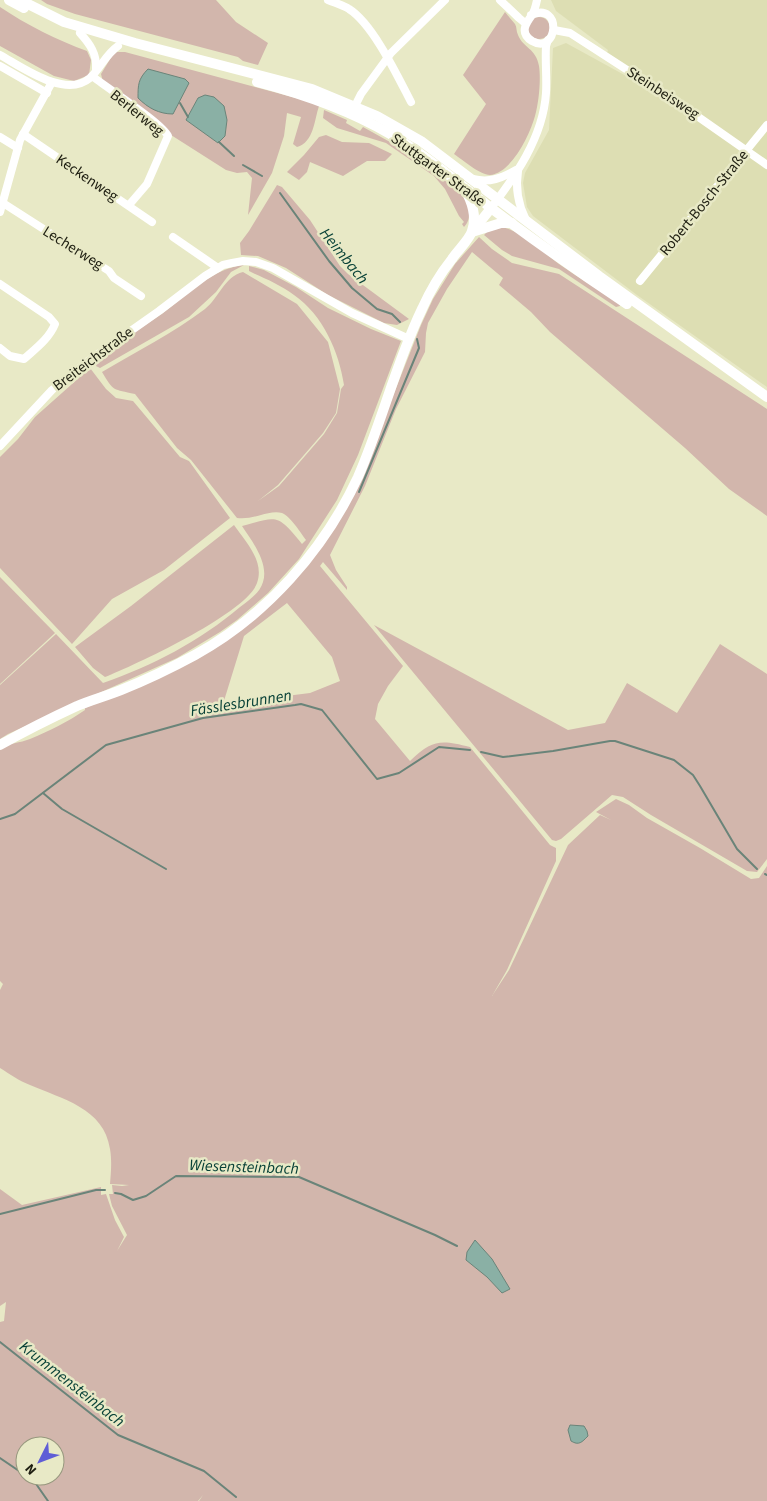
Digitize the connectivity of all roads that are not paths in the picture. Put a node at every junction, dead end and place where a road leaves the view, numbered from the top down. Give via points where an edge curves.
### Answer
1 (9, 0) edge
2 (328, 0) edge
3 (445, 0) edge
4 (500, 0) edge
5 (537, 0) edge
6 (541, 0) edge
7 (22, 1) edge
8 (545, 14) junction
9 (531, 16) junction
10 (526, 23) junction
11 (554, 30) junction
12 (80, 34) junction
13 (531, 40) junction
14 (548, 40) junction
15 (118, 46) junction
16 (0, 55) edge
17 (388, 58) junction
18 (545, 63) junction
19 (0, 66) edge
20 (94, 74) junction
21 (52, 82) junction
22 (47, 93) junction
23 (411, 102) dead end
24 (355, 106) junction
25 (767, 125) edge
26 (23, 134) junction
27 (0, 137) edge
28 (18, 148) junction
29 (746, 150) junction
30 (767, 165) edge
31 (518, 169) junction
32 (472, 179) junction
33 (463, 186) junction
34 (498, 199) junction
35 (3, 203) junction
36 (129, 205) junction
37 (489, 210) junction
38 (0, 212) edge
39 (527, 221) junction
40 (152, 222) dead end
41 (512, 223) junction
42 (474, 229) junction
43 (173, 237) dead end
44 (218, 268) junction
45 (640, 281) dead end
46 (0, 284) edge
47 (141, 296) dead end
48 (409, 339) junction
49 (0, 348) edge
50 (722, 365) junction
51 (767, 397) edge
52 (0, 446) edge
53 (0, 745) edge

1 - 12 main road, Stuttgarter Straße
2 - 17 street via 350,10 361,20
3 - 17 street
4 - 10 street
5 - 9 street
6 - 8 street
7 - 24 main road, Stuttgarter Straße via 64,22 135,44 303,86
8 - 9 street
8 - 11 street via 552,19
9 - 10 street
10 - 13 street via 526,34
11 - 14 street
11 - 29 street, Steinbeisweg via 570,33
12 - 15 main road, Stuttgarter Straße
12 - 20 street via 94,52
13 - 14 street via 540,43
13 - 18 street
14 - 18 street
15 - 20 street
15 - 33 main road, Stuttgarter Straße via 268,85 351,113 391,134
16 - 21 street
17 - 23 street
17 - 24 street
18 - 31 street via 546,92 541,122
19 - 22 street
20 - 21 street via 86,81 72,85
20 - 36 street, Berlerweg via 168,136 147,184
21 - 22 street
22 - 26 street
24 - 32 main road, Stuttgarter Straße via 421,140
25 - 29 street, Robert-Bosch-Straße
26 - 28 street
26 - 36 street, Keckenweg
27 - 28 street
28 - 35 street
29 - 30 street, Steinbeisweg
29 - 45 street, Robert-Bosch-Straße
31 - 32 street via 496,180
31 - 34 street
31 - 39 street via 517,196
32 - 34 main road, Stuttgarter Straße
33 - 37 main road, Stuttgarter Straße
33 - 42 main road via 474,213
34 - 37 street
34 - 39 main road, Stuttgarter Straße
35 - 38 street
35 - 47 street, Lecherweg via 109,271
36 - 40 street, Keckenweg
37 - 41 main road, Stuttgarter Straße
37 - 42 main road
39 - 50 main road, Stuttgarter Straße
41 - 42 main road
41 - 50 main road, Stuttgarter Straße via 579,273
42 - 48 main road via 439,277
43 - 44 street
44 - 48 street, Breiteichstraße via 243,261 265,264 352,313
44 - 52 street, Breiteichstraße via 52,390
46 - 49 street via 55,324 42,343 24,359 10,356
48 - 53 main road via 348,496 326,534 279,592 233,630 195,655 78,706
50 - 51 main road, Stuttgarter Straße

